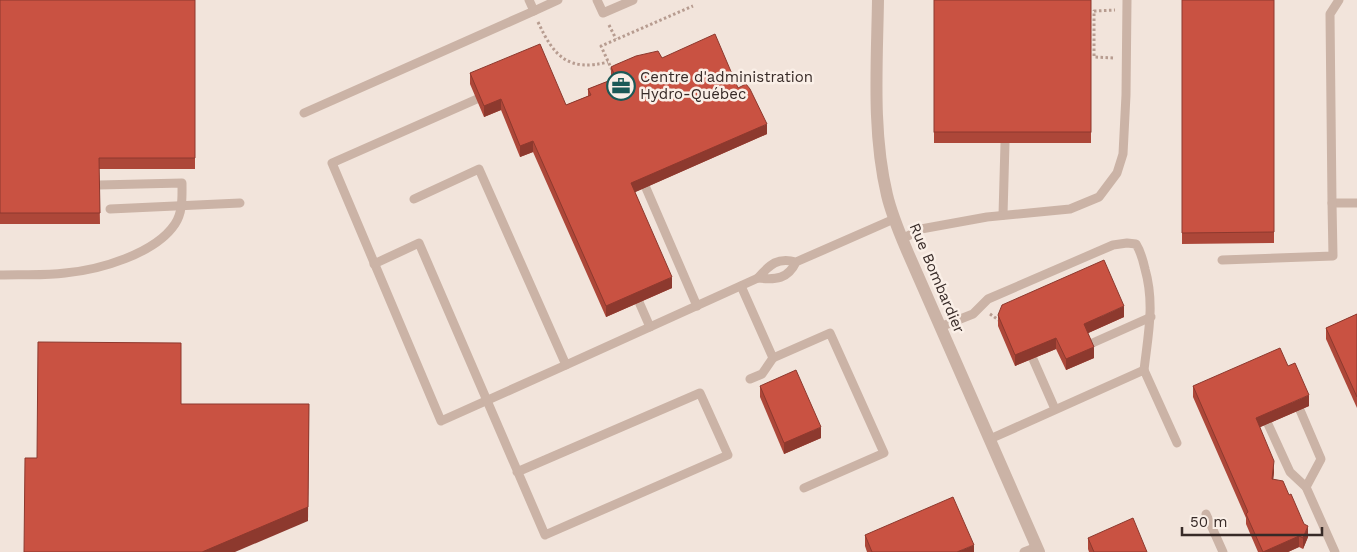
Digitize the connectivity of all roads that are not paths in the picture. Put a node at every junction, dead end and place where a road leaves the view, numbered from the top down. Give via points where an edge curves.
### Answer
1 (529, 0) edge
2 (558, 0) edge
3 (597, 0) edge
4 (633, 0) edge
5 (878, 0) edge
6 (1127, 0) edge
7 (1338, 0) edge
8 (534, 11) junction
9 (476, 99) edge
10 (304, 113) dead end
11 (1005, 143) edge
12 (100, 184) edge
13 (646, 188) edge
14 (414, 199) dead end
15 (240, 203) dead end
16 (1332, 203) junction
17 (1357, 203) edge
18 (182, 206) junction
19 (110, 208) dead end
20 (1003, 216) junction
21 (894, 219) junction
22 (902, 239) junction
23 (1222, 260) dead end
24 (796, 262) junction
25 (374, 264) junction
26 (0, 275) edge
27 (758, 278) junction
28 (741, 286) junction
29 (639, 302) edge
30 (697, 306) junction
31 (1151, 317) junction
32 (650, 327) junction
33 (940, 327) junction
34 (1088, 345) edge
35 (773, 358) junction
36 (1033, 359) edge
37 (566, 365) junction
38 (1144, 370) junction
39 (750, 379) dead end
40 (487, 400) junction
41 (1055, 409) junction
42 (1300, 410) edge
43 (1268, 424) edge
44 (990, 438) junction
45 (1177, 443) dead end
46 (518, 472) junction
47 (804, 488) dead end
48 (1306, 488) junction
49 (1206, 514) dead end
50 (1038, 549) edge
51 (1024, 552) edge
52 (1223, 552) edge
53 (1335, 552) edge

1 - 8 lane
2 - 8 lane
3 - 4 lane via 603,13
5 - 21 street, Rue Bombardier via 878,132 881,164
6 - 20 lane via 1123,154 1118,173 1095,200 1070,209
7 - 16 lane via 1330,14
8 - 10 lane
9 - 25 lane via 332,163
11 - 20 lane
12 - 18 lane via 182,183
13 - 30 lane
14 - 37 lane via 479,170
15 - 18 lane
16 - 17 lane
16 - 23 lane via 1333,256
18 - 19 lane
18 - 26 lane via 175,224 161,238 126,258 65,274
20 - 22 lane via 922,229
21 - 22 street, Rue Bombardier
21 - 24 lane
22 - 33 street, Rue Bombardier
24 - 27 lane via 785,259 768,266
24 - 27 lane via 791,272 782,276
25 - 40 lane via 419,243
25 - 40 lane via 441,421
27 - 28 lane
28 - 30 lane
28 - 35 lane
29 - 32 lane
30 - 32 lane
31 - 33 lane via 1150,285 1141,251 1136,244 1127,243 1114,245 988,299 973,314
31 - 34 lane
31 - 38 lane
32 - 37 lane
33 - 44 street, Rue Bombardier
35 - 39 lane via 764,377
35 - 47 lane via 830,333 884,453
36 - 41 lane
37 - 40 lane
38 - 41 lane
38 - 45 lane
40 - 46 lane
41 - 44 lane
42 - 48 lane via 1321,458
43 - 48 lane via 1290,472
44 - 50 street, Rue Bombardier
46 - 46 lane via 545,535 728,455 700,393
48 - 53 lane
49 - 52 lane
50 - 51 lane

